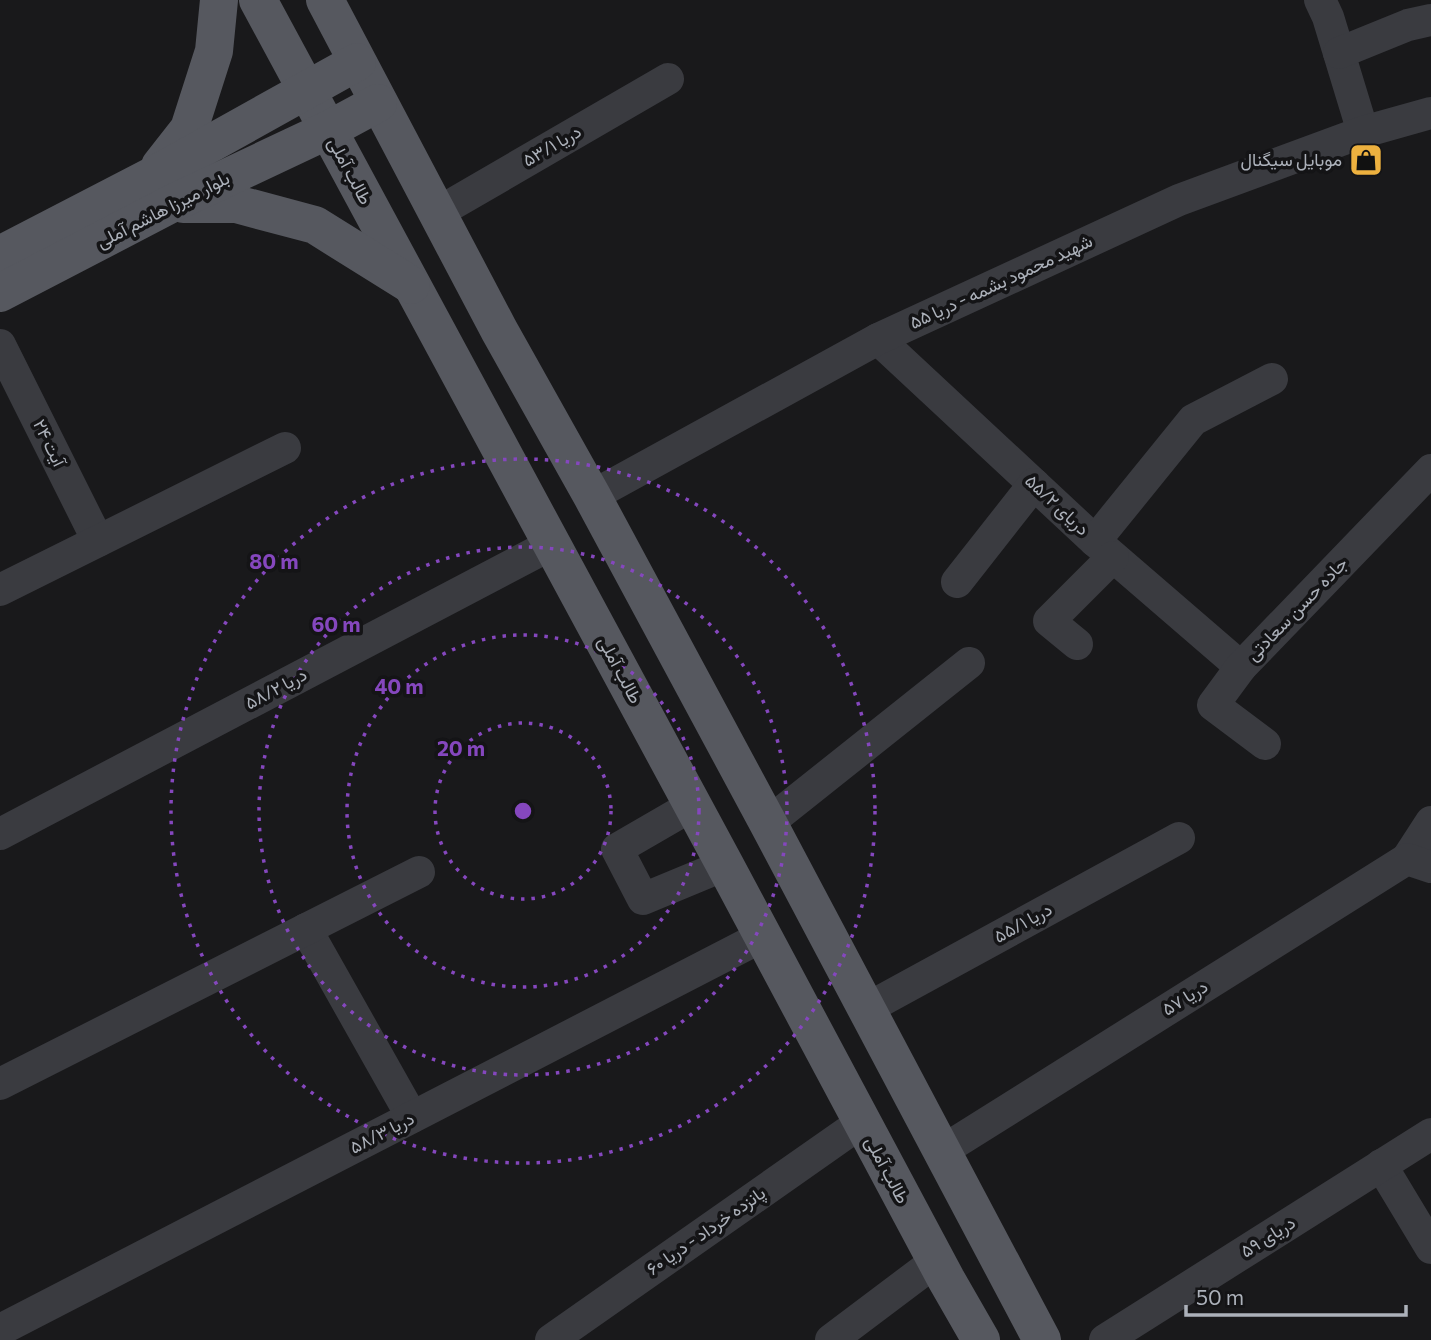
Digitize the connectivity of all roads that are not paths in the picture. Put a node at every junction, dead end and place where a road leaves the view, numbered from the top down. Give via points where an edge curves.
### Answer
1 (219, 0) edge
2 (258, 0) edge
3 (325, 0) edge
4 (1320, 0) edge
5 (1431, 20) edge
6 (1339, 53) junction
7 (357, 62) junction
8 (667, 79) dead end
9 (306, 90) junction
10 (378, 103) junction
11 (1431, 113) edge
12 (328, 130) junction
13 (1363, 132) junction
14 (162, 190) junction
15 (437, 213) junction
16 (65, 240) junction
17 (0, 255) edge
18 (413, 287) junction
19 (0, 293) edge
20 (878, 339) junction
21 (0, 345) edge
22 (1272, 379) dead end
23 (285, 448) dead end
24 (1431, 470) edge
25 (1034, 484) junction
26 (592, 496) junction
27 (98, 541) junction
28 (552, 544) junction
29 (1104, 549) junction
30 (957, 582) dead end
31 (0, 590) edge
32 (1077, 643) dead end
33 (969, 663) dead end
34 (1241, 667) junction
35 (1265, 744) dead end
36 (693, 805) junction
37 (1431, 822) edge
38 (768, 823) junction
39 (0, 834) edge
40 (1179, 838) dead end
41 (1419, 863) edge
42 (725, 865) junction
43 (419, 872) dead end
44 (306, 929) junction
45 (763, 936) junction
46 (866, 1009) junction
47 (0, 1084) edge
48 (412, 1117) junction
49 (862, 1122) junction
50 (1431, 1134) edge
51 (942, 1152) junction
52 (1381, 1165) junction
53 (1431, 1248) edge
54 (936, 1261) junction
55 (0, 1330) edge
56 (551, 1340) edge
57 (831, 1340) edge
58 (981, 1340) edge
59 (1042, 1340) edge
60 (1104, 1340) edge

1 - 14 main road via 214,51 189,129
2 - 9 main road, طالب آملی
3 - 7 main road
4 - 6 street
5 - 6 street
6 - 13 street
7 - 9 main road, بلوار میرزا هاشم آملی
7 - 10 main road
8 - 15 street, دریا ۵۳/۱
9 - 12 main road, طالب آملی
9 - 14 main road, بلوار میرزا هاشم آملی
10 - 12 main road, بلوار میرزا هاشم آملی
10 - 15 main road
11 - 13 street, شهید محمود بشمه - دریا ۵۵
12 - 14 main road, بلوار میرزا هاشم آملی
12 - 18 main road, طالب آملی
13 - 20 street, شهید محمود بشمه - دریا ۵۵ via 1179,200
14 - 16 main road, بلوار میرزا هاشم آملی
14 - 18 main road via 315,225
15 - 26 main road
16 - 17 main road, بلوار میرزا هاشم آملی
16 - 19 main road, بلوار میرزا هاشم آملی
18 - 28 main road, طالب آملی
20 - 25 street, دریای ۵۵/۲
20 - 26 street, شهید محمود بشمه - دریا ۵۵
21 - 27 street, آیت ۲۴
22 - 29 street via 1193,419
23 - 27 street
24 - 34 street, جاده حسن سعادتی
25 - 29 street, دریای ۵۵/۲
25 - 30 street
26 - 38 main road
27 - 31 street
28 - 36 main road, طالب آملی
28 - 39 street, دریا ۵۸/۲
29 - 32 street via 1049,621
29 - 34 street, دریای ۵۵/۲
33 - 38 street
34 - 35 street, جاده حسن سعادتی via 1213,705
36 - 42 main road, طالب آملی
36 - 42 street via 617,849 643,899
37 - 41 street
38 - 46 main road
40 - 46 street, دریا ۵۵/۱
41 - 51 street, دریا ۵۷
42 - 45 main road, طالب آملی
43 - 44 street
44 - 47 street
44 - 48 street
45 - 48 street, دریا ۵۸/۳
45 - 49 main road, طالب آملی
46 - 51 main road
48 - 55 street, دریا ۵۸/۳
49 - 54 main road, طالب آملی
49 - 56 street, پانزده خرداد - دریا ۶۰
50 - 52 street, دریای ۵۹
51 - 59 main road
52 - 53 street
52 - 60 street, دریای ۵۹
54 - 57 street
54 - 58 main road, طالب آملی

